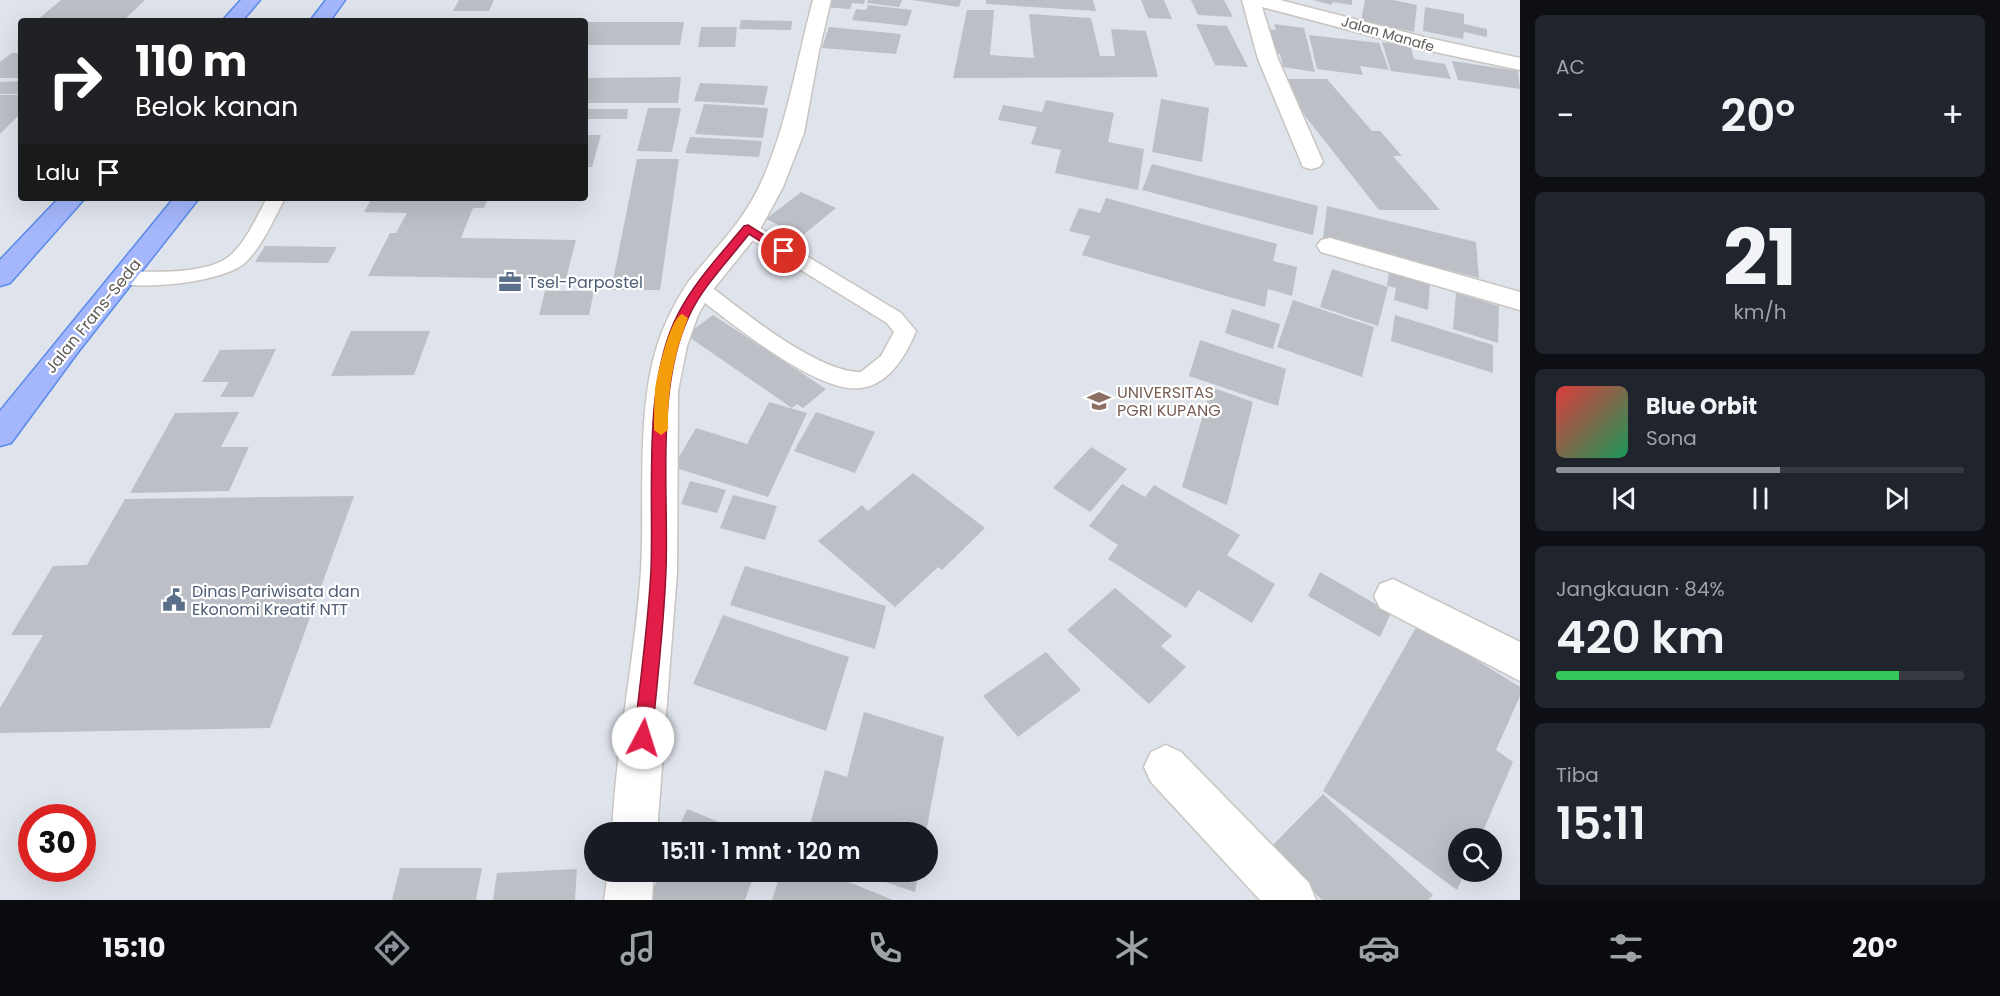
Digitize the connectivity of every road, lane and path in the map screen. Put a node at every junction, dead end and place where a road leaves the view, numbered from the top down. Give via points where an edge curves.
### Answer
1 (251, 0) edge
2 (336, 0) edge
3 (822, 0) edge
4 (1251, 0) edge
5 (1257, 0) edge
6 (235, 18) edge
7 (322, 18) edge
8 (1520, 64) edge
9 (1311, 162) dead end
10 (70, 201) edge
11 (185, 201) edge
12 (274, 201) edge
13 (748, 229) junction
14 (1330, 246) dead end
15 (0, 278) edge
16 (125, 278) junction
17 (699, 288) junction
18 (1520, 301) edge
19 (0, 434) edge
20 (1393, 596) dead end
21 (1520, 662) edge
22 (1166, 767) dead end
23 (635, 822) edge
24 (630, 882) edge
25 (628, 900) edge
26 (1292, 900) edge

1 - 6 main road
2 - 7 main road
3 - 13 street via 793,133
4 - 9 street via 1268,59
5 - 8 street, Jalan Manafe via 1429,46
10 - 15 main road
11 - 16 main road, Jalan Frans-Seda
12 - 16 lane via 238,259 219,269 182,276
13 - 17 street
13 - 17 lane via 894,318 905,331 891,359 873,375 840,380 780,347
14 - 18 street
16 - 19 main road, Jalan Frans-Seda
17 - 23 street via 672,346 662,391 658,572
20 - 21 street
22 - 26 street
24 - 25 street

